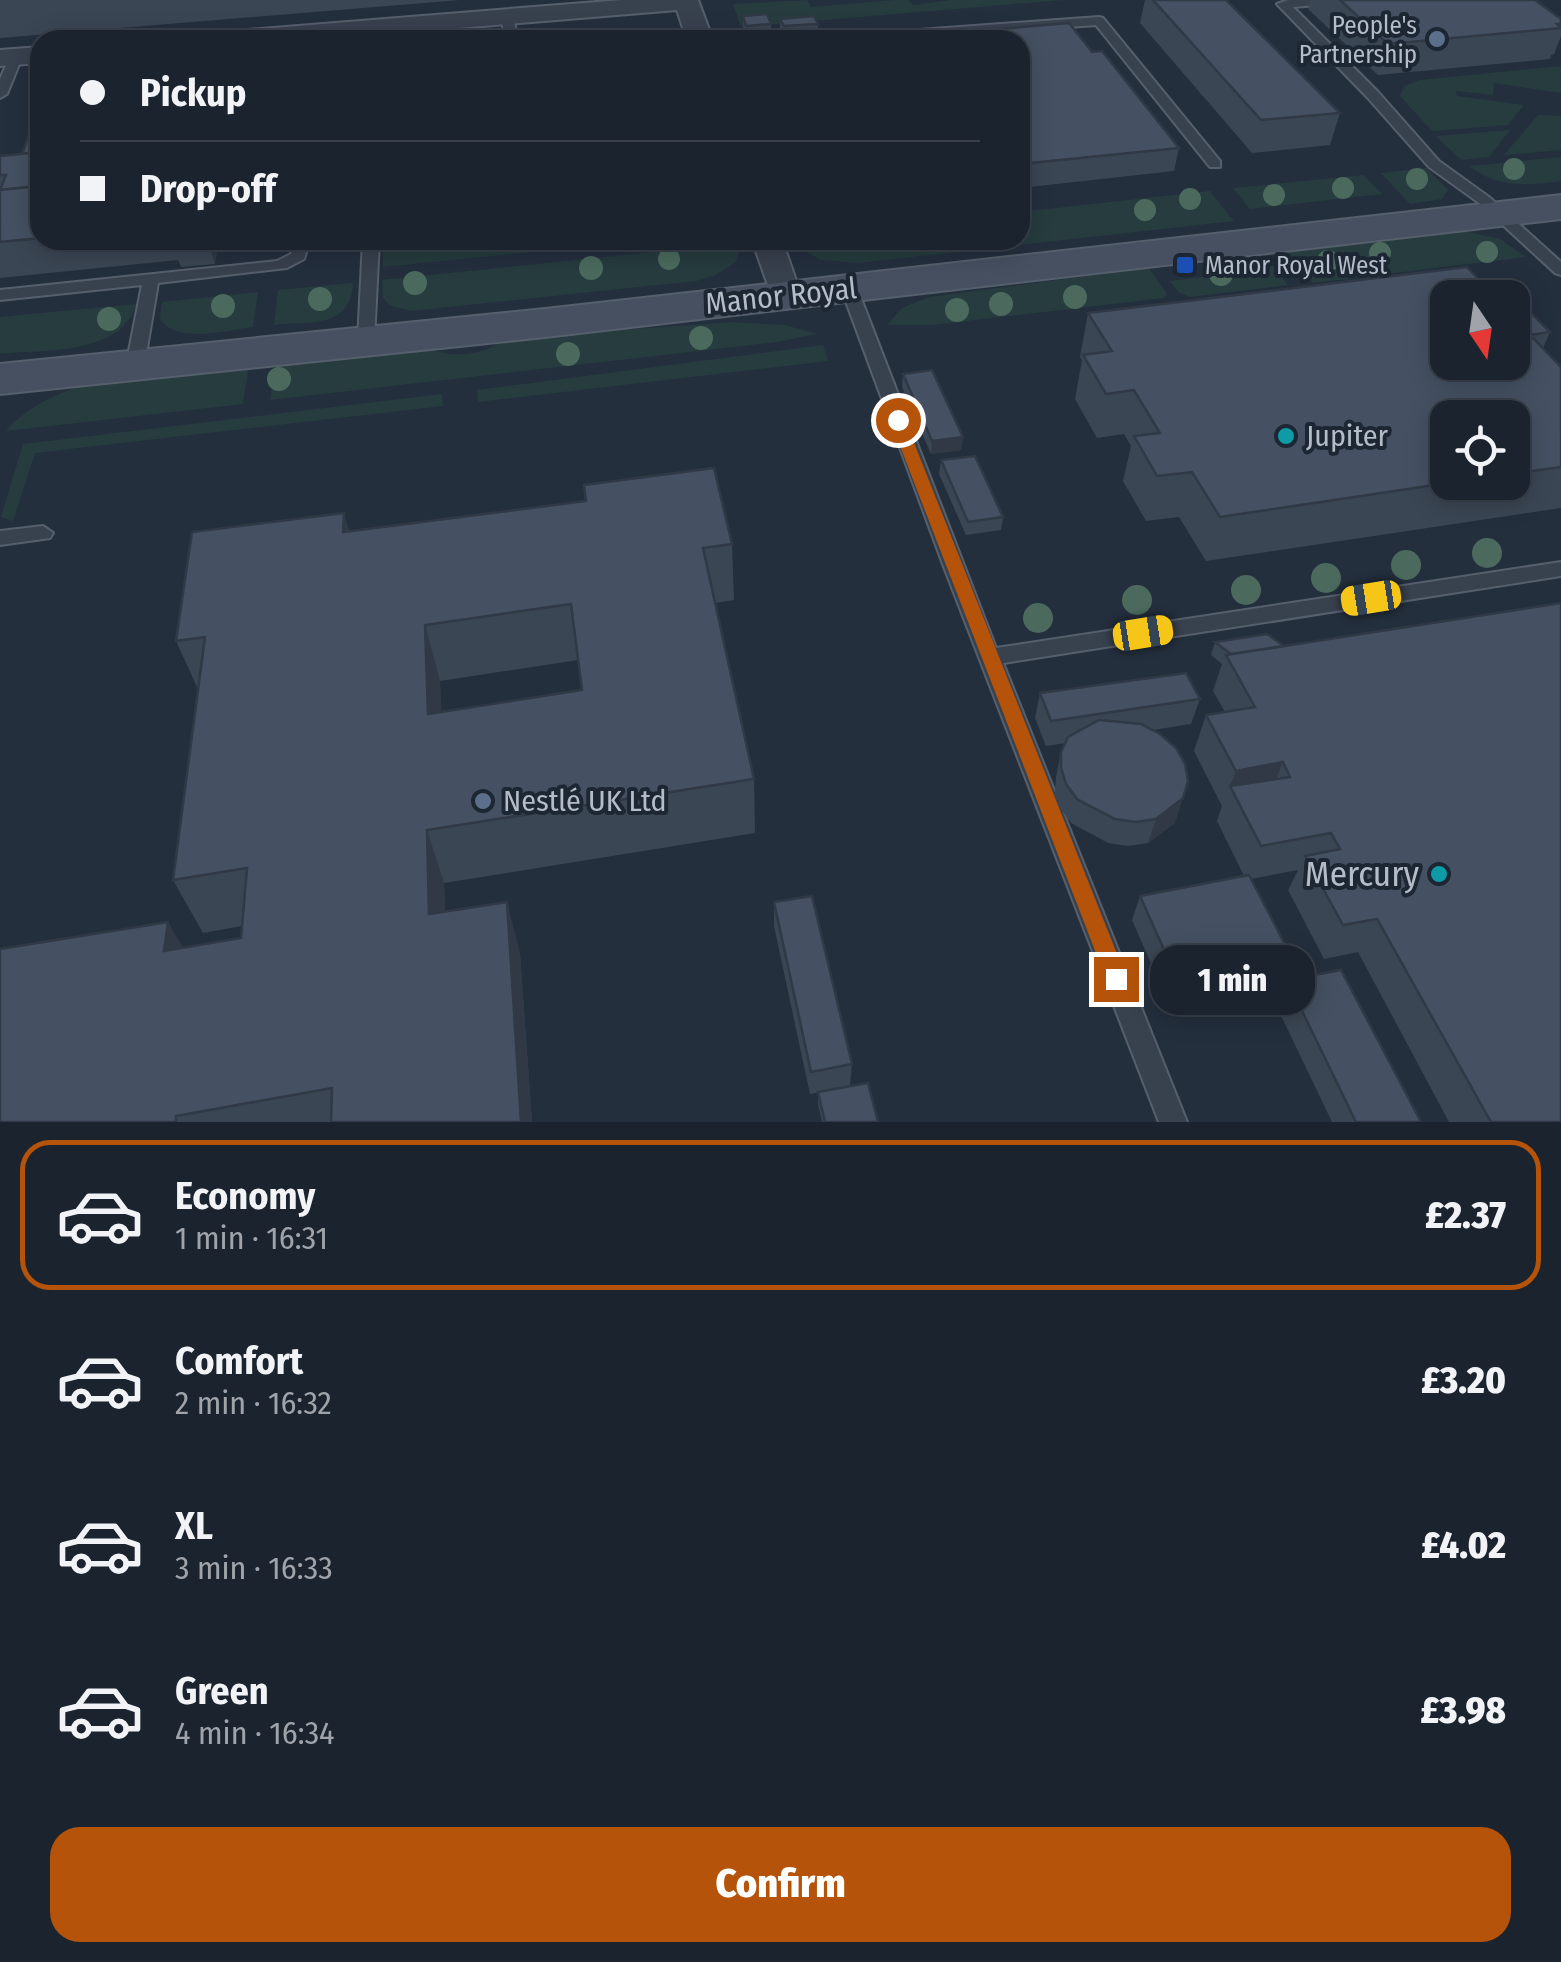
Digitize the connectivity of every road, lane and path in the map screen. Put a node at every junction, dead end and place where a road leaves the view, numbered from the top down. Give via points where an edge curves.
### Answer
1 (1331, 0) edge
2 (690, 1) edge
3 (509, 28) edge
4 (461, 30) edge
5 (697, 30) edge
6 (983, 30) edge
7 (18, 56) edge
8 (0, 94) edge
9 (1215, 164) dead end
10 (1561, 207) edge
11 (1500, 214) junction
12 (300, 250) edge
13 (370, 250) edge
14 (770, 250) edge
15 (1561, 270) edge
16 (152, 280) junction
17 (849, 288) junction
18 (0, 295) edge
19 (785, 295) junction
20 (366, 340) junction
21 (135, 366) junction
22 (0, 379) edge
23 (42, 533) dead end
24 (0, 538) edge
25 (1561, 569) edge
26 (989, 657) junction
27 (1173, 1122) edge

1 - 11 lane via 1282,4 1434,164
2 - 3 street
2 - 5 street
3 - 4 street
6 - 9 lane via 1099,20
7 - 8 lane
10 - 11 street, Manor Royal
11 - 15 lane
11 - 17 street, Manor Royal
12 - 16 lane via 281,265
13 - 20 lane
14 - 19 street
16 - 18 lane
16 - 21 lane
17 - 19 street, Manor Royal
17 - 26 lane
19 - 20 street, Manor Royal
20 - 21 street, Manor Royal
21 - 22 street, Manor Royal
23 - 24 lane
25 - 26 lane
26 - 27 lane

